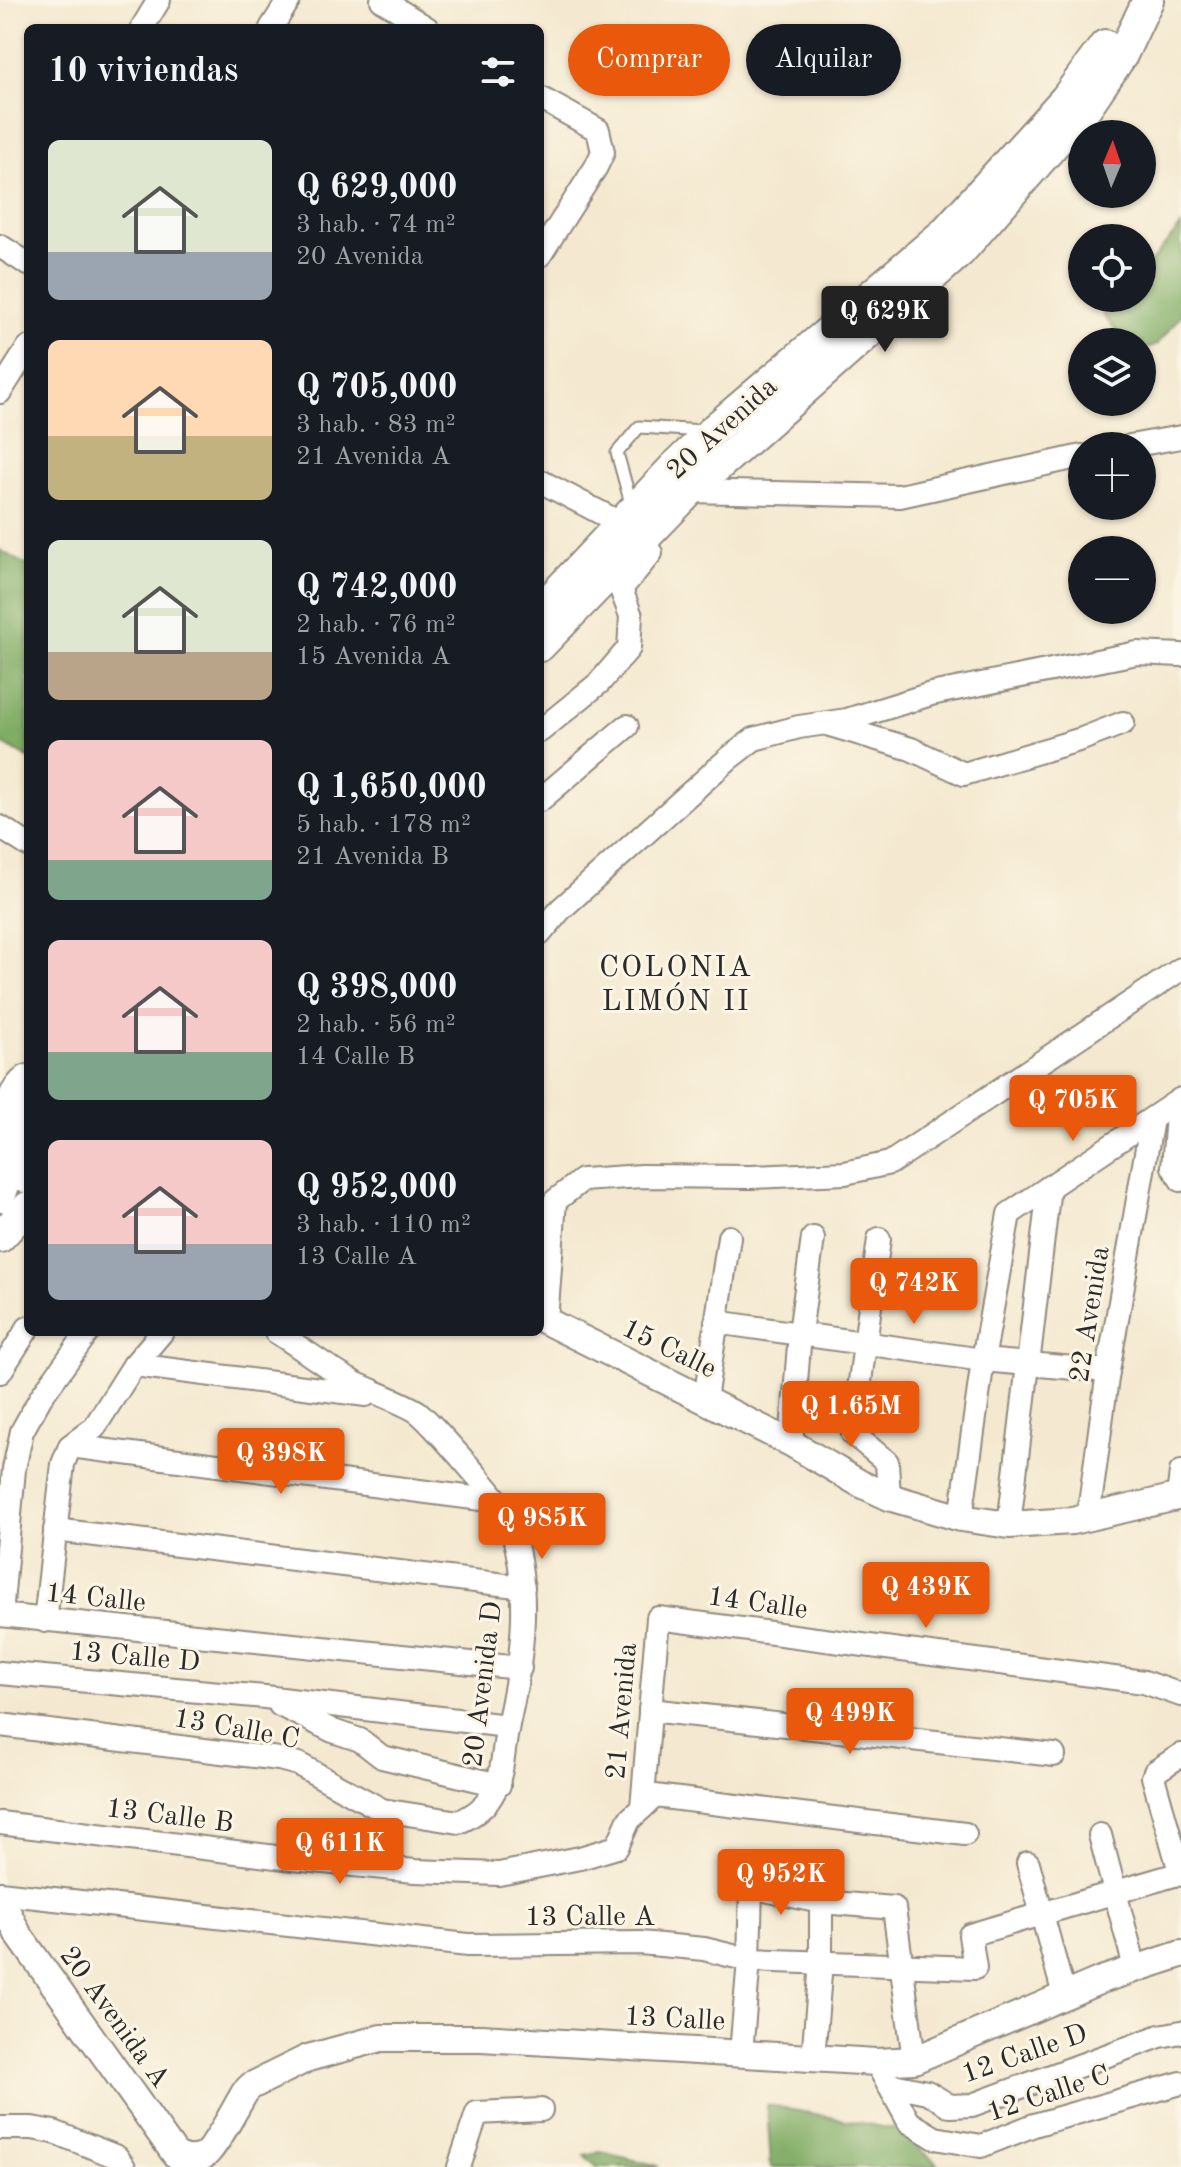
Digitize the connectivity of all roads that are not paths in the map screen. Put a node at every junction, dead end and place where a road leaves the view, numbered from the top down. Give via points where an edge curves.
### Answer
1 (159, 0) edge
2 (289, 0) edge
3 (382, 0) edge
4 (1126, 0) edge
5 (1148, 0) edge
6 (144, 24) edge
7 (274, 24) edge
8 (414, 24) edge
9 (544, 100) edge
10 (0, 246) edge
11 (544, 249) edge
12 (24, 261) edge
13 (24, 354) edge
14 (0, 392) edge
15 (712, 431) junction
16 (1181, 437) edge
17 (1156, 441) edge
18 (1068, 459) edge
19 (544, 483) edge
20 (690, 491) junction
21 (632, 526) junction
22 (544, 600) edge
23 (544, 641) edge
24 (1181, 655) edge
25 (825, 723) junction
26 (1123, 723) dead end
27 (627, 726) dead end
28 (544, 728) edge
29 (544, 797) edge
30 (0, 827) edge
31 (24, 842) edge
32 (544, 929) edge
33 (1181, 969) edge
34 (17, 1084) edge
35 (1179, 1100) edge
36 (1152, 1119) junction
37 (12, 1152) edge
38 (1181, 1180) edge
39 (1049, 1187) junction
40 (15, 1215) edge
41 (729, 1237) dead end
42 (813, 1238) dead end
43 (879, 1239) dead end
44 (544, 1310) edge
45 (544, 1320) edge
46 (716, 1322) junction
47 (800, 1333) junction
48 (24, 1334) edge
49 (85, 1336) edge
50 (159, 1336) edge
51 (282, 1336) edge
52 (864, 1342) junction
53 (983, 1360) junction
54 (134, 1365) junction
55 (1027, 1365) junction
56 (1108, 1371) junction
57 (0, 1372) edge
58 (382, 1397) junction
59 (705, 1400) junction
60 (791, 1443) junction
61 (70, 1446) junction
62 (1180, 1488) edge
63 (889, 1497) junction
64 (497, 1501) junction
65 (961, 1518) junction
66 (1088, 1519) junction
67 (1009, 1525) junction
68 (55, 1530) junction
69 (2, 1570) edge
70 (523, 1587) junction
71 (1, 1615) edge
72 (658, 1618) joint
73 (45, 1621) junction
74 (520, 1668) junction
75 (0, 1673) edge
76 (1181, 1695) edge
77 (265, 1697) junction
78 (650, 1710) junction
79 (0, 1725) edge
80 (507, 1726) junction
81 (1054, 1755) dead end
82 (1181, 1755) edge
83 (496, 1790) junction
84 (642, 1808) junction
85 (1172, 1808) edge
86 (0, 1823) edge
87 (965, 1834) dead end
88 (1100, 1835) dead end
89 (1028, 1863) dead end
90 (1181, 1874) edge
91 (1115, 1891) junction
92 (0, 1895) edge
93 (821, 1902) junction
94 (1043, 1914) junction
95 (1181, 1954) edge
96 (749, 1960) junction
97 (821, 1963) junction
98 (900, 1966) junction
99 (1135, 1968) junction
100 (1064, 1995) junction
101 (1181, 2032) edge
102 (741, 2053) junction
103 (813, 2058) junction
104 (914, 2060) junction
105 (882, 2073) junction
106 (1181, 2083) edge
107 (541, 2110) dead end
108 (0, 2128) edge
109 (193, 2160) joint
110 (124, 2167) edge
111 (459, 2167) edge

1 - 6 street
2 - 7 street
3 - 8 street
4 - 15 main road, 20 Avenida via 1104,47 1066,98 944,233
5 - 20 main road, 20 Avenida via 1122,55 1086,108 960,252
9 - 11 street via 598,130 603,152
10 - 12 street
13 - 14 street
15 - 21 main road, 20 Avenida
15 - 21 lane via 639,427 617,453
16 - 17 street
18 - 20 street via 900,496
19 - 21 street
20 - 21 main road, 20 Avenida
21 - 22 main road, 20 Avenida
21 - 23 main road, 20 Avenida
21 - 28 street via 651,553 621,589 631,616 629,648 599,683
24 - 25 street via 1121,656 931,694
25 - 26 street via 911,749 964,774
25 - 32 street via 754,739
27 - 29 street
30 - 31 street
33 - 44 street via 890,1163 845,1173 582,1180 555,1201
34 - 37 main road via 7,1124
35 - 36 street
35 - 38 street via 1173,1167
36 - 39 street
36 - 56 street, 22 Avenida
37 - 40 main road
39 - 53 street via 1013,1209 1006,1220
39 - 55 street
41 - 46 street
42 - 47 street
43 - 52 street
45 - 59 street, 15 Calle
46 - 47 street
46 - 59 street
47 - 52 street
47 - 60 street
48 - 57 street
49 - 69 street via 22,1431
50 - 54 street
51 - 58 street
52 - 53 street
52 - 63 street via 853,1434 887,1462
53 - 55 street
53 - 65 street
54 - 58 street
54 - 61 street via 94,1428
55 - 56 street
55 - 67 street
56 - 66 street, 22 Avenida
58 - 64 street, 20 Avenida D via 418,1412
59 - 60 street, 15 Calle
60 - 63 street, 15 Calle
61 - 64 street
61 - 68 street
62 - 66 street, 15 Calle
63 - 65 street, 15 Calle
64 - 70 street, 20 Avenida D via 506,1512
65 - 67 street, 15 Calle
66 - 67 street, 15 Calle
68 - 70 street
68 - 73 street
69 - 71 street
70 - 74 street, 20 Avenida D
71 - 73 street, 14 Calle
72 - 76 street, 14 Calle via 1144,1682
72 - 78 street, 21 Avenida
73 - 74 street, 14 Calle
74 - 80 street, 20 Avenida D
75 - 77 street, 13 Calle D
77 - 80 street, 13 Calle D
77 - 83 street, 13 Calle D via 360,1740 382,1757
78 - 81 street
78 - 84 street, 21 Avenida
79 - 83 street, 13 Calle C via 279,1759 382,1810 459,1822
80 - 83 street, 20 Avenida D
82 - 85 street via 1153,1774
84 - 86 street, 13 Calle B via 629,1820 617,1847 499,1874 292,1859
84 - 87 street via 655,1796
85 - 90 street
88 - 91 street
89 - 94 street
90 - 91 street, 13 Calle A
91 - 94 street, 13 Calle A
91 - 99 street
92 - 96 street, 13 Calle A via 468,1945 640,1943
92 - 109 street, 20 Avenida A via 18,1934 175,2154
93 - 96 street via 751,1887
93 - 97 street
93 - 98 street via 894,1908
94 - 98 street, 13 Calle A via 970,1935 975,1968
94 - 100 street
95 - 99 street, 13 Calle
96 - 97 street, 13 Calle A
96 - 102 street
97 - 98 street, 13 Calle A
97 - 103 street
98 - 104 street
99 - 100 street, 13 Calle
100 - 104 street, 13 Calle
101 - 105 street, 12 Calle D via 972,2105 950,2106
102 - 103 street, 13 Calle
102 - 109 street, 13 Calle via 481,2038 381,2038 308,2058 251,2086 206,2154
103 - 105 street, 13 Calle
104 - 105 street, 13 Calle
105 - 106 street, 12 Calle C via 909,2122 935,2138 981,2146 1034,2125
107 - 111 street via 477,2113
108 - 110 street via 54,2132 117,2157

